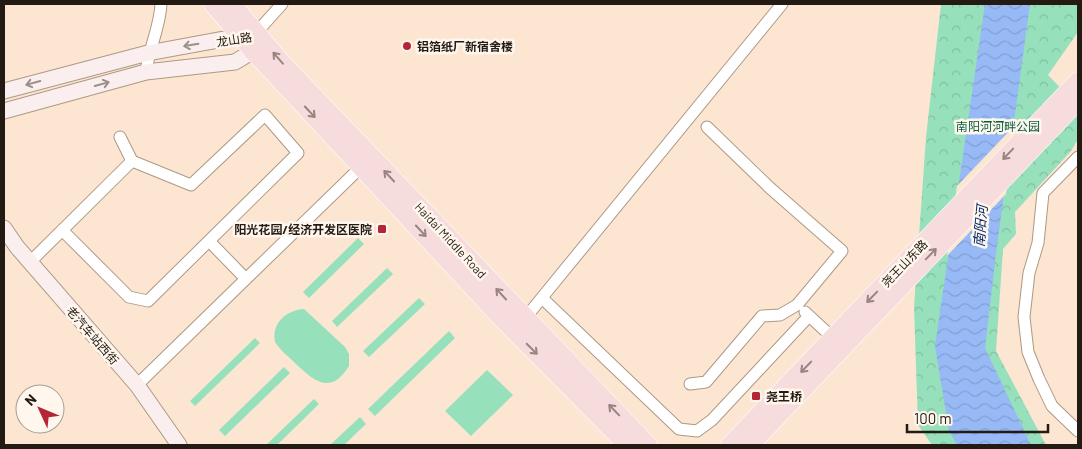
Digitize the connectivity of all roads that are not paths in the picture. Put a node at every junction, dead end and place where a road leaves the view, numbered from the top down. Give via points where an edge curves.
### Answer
1 (162, 4) edge
2 (214, 4) edge
3 (232, 4) edge
4 (282, 4) edge
5 (782, 4) edge
6 (248, 35) junction
7 (253, 51) junction
8 (148, 53) junction
9 (146, 72) junction
10 (1078, 81) edge
11 (4, 91) edge
12 (1078, 101) edge
13 (4, 110) edge
14 (707, 127) dead end
15 (120, 137) dead end
16 (1078, 157) edge
17 (132, 161) junction
18 (361, 167) junction
19 (4, 228) edge
20 (62, 230) junction
21 (209, 241) junction
22 (30, 262) junction
23 (246, 280) junction
24 (542, 298) junction
25 (797, 305) junction
26 (809, 316) junction
27 (519, 324) junction
28 (840, 337) junction
29 (690, 384) dead end
30 (137, 386) junction
31 (1078, 431) edge
32 (180, 445) edge
33 (627, 445) edge
34 (648, 445) edge
35 (730, 445) edge
36 (750, 445) edge

1 - 8 street
2 - 6 main road
3 - 6 main road
4 - 6 street
5 - 24 street
6 - 7 main road, Haidai Middle Road
6 -> 8 street, 龙山路
27 -> 6 main road, Haidai Middle Road
7 - 9 street, 龙山路 via 236,62
7 -> 18 main road, Haidai Middle Road
8 - 9 street
8 -> 11 street, 龙山路
13 -> 9 street, 龙山路
10 -> 28 main road, 尧王山东路
28 -> 12 main road, 尧王山东路
14 - 25 street via 842,251
15 - 17 street
16 - 31 street via 1043,193 1038,243 1029,274 1024,317 1028,352 1039,379 1052,406
17 - 20 street
17 - 21 street via 191,185 265,115 298,153
18 - 23 street
18 -> 27 main road, Haidai Middle Road
19 - 22 street, 老汽车站西街
20 - 21 street via 129,297 148,301
20 - 22 street
21 - 23 street
22 - 30 street, 老汽车站西街
23 - 30 street
24 - 26 street via 679,430 697,431 712,420
24 - 27 street
25 - 26 street
25 - 29 street via 780,315 762,316 706,382
26 - 28 street
27 -> 33 main road, Haidai Middle Road
34 -> 27 main road, Haidai Middle Road
28 -> 35 main road, 尧王山东路
28 - 36 main road, 尧王山东路
30 - 32 street, 老汽车站西街

